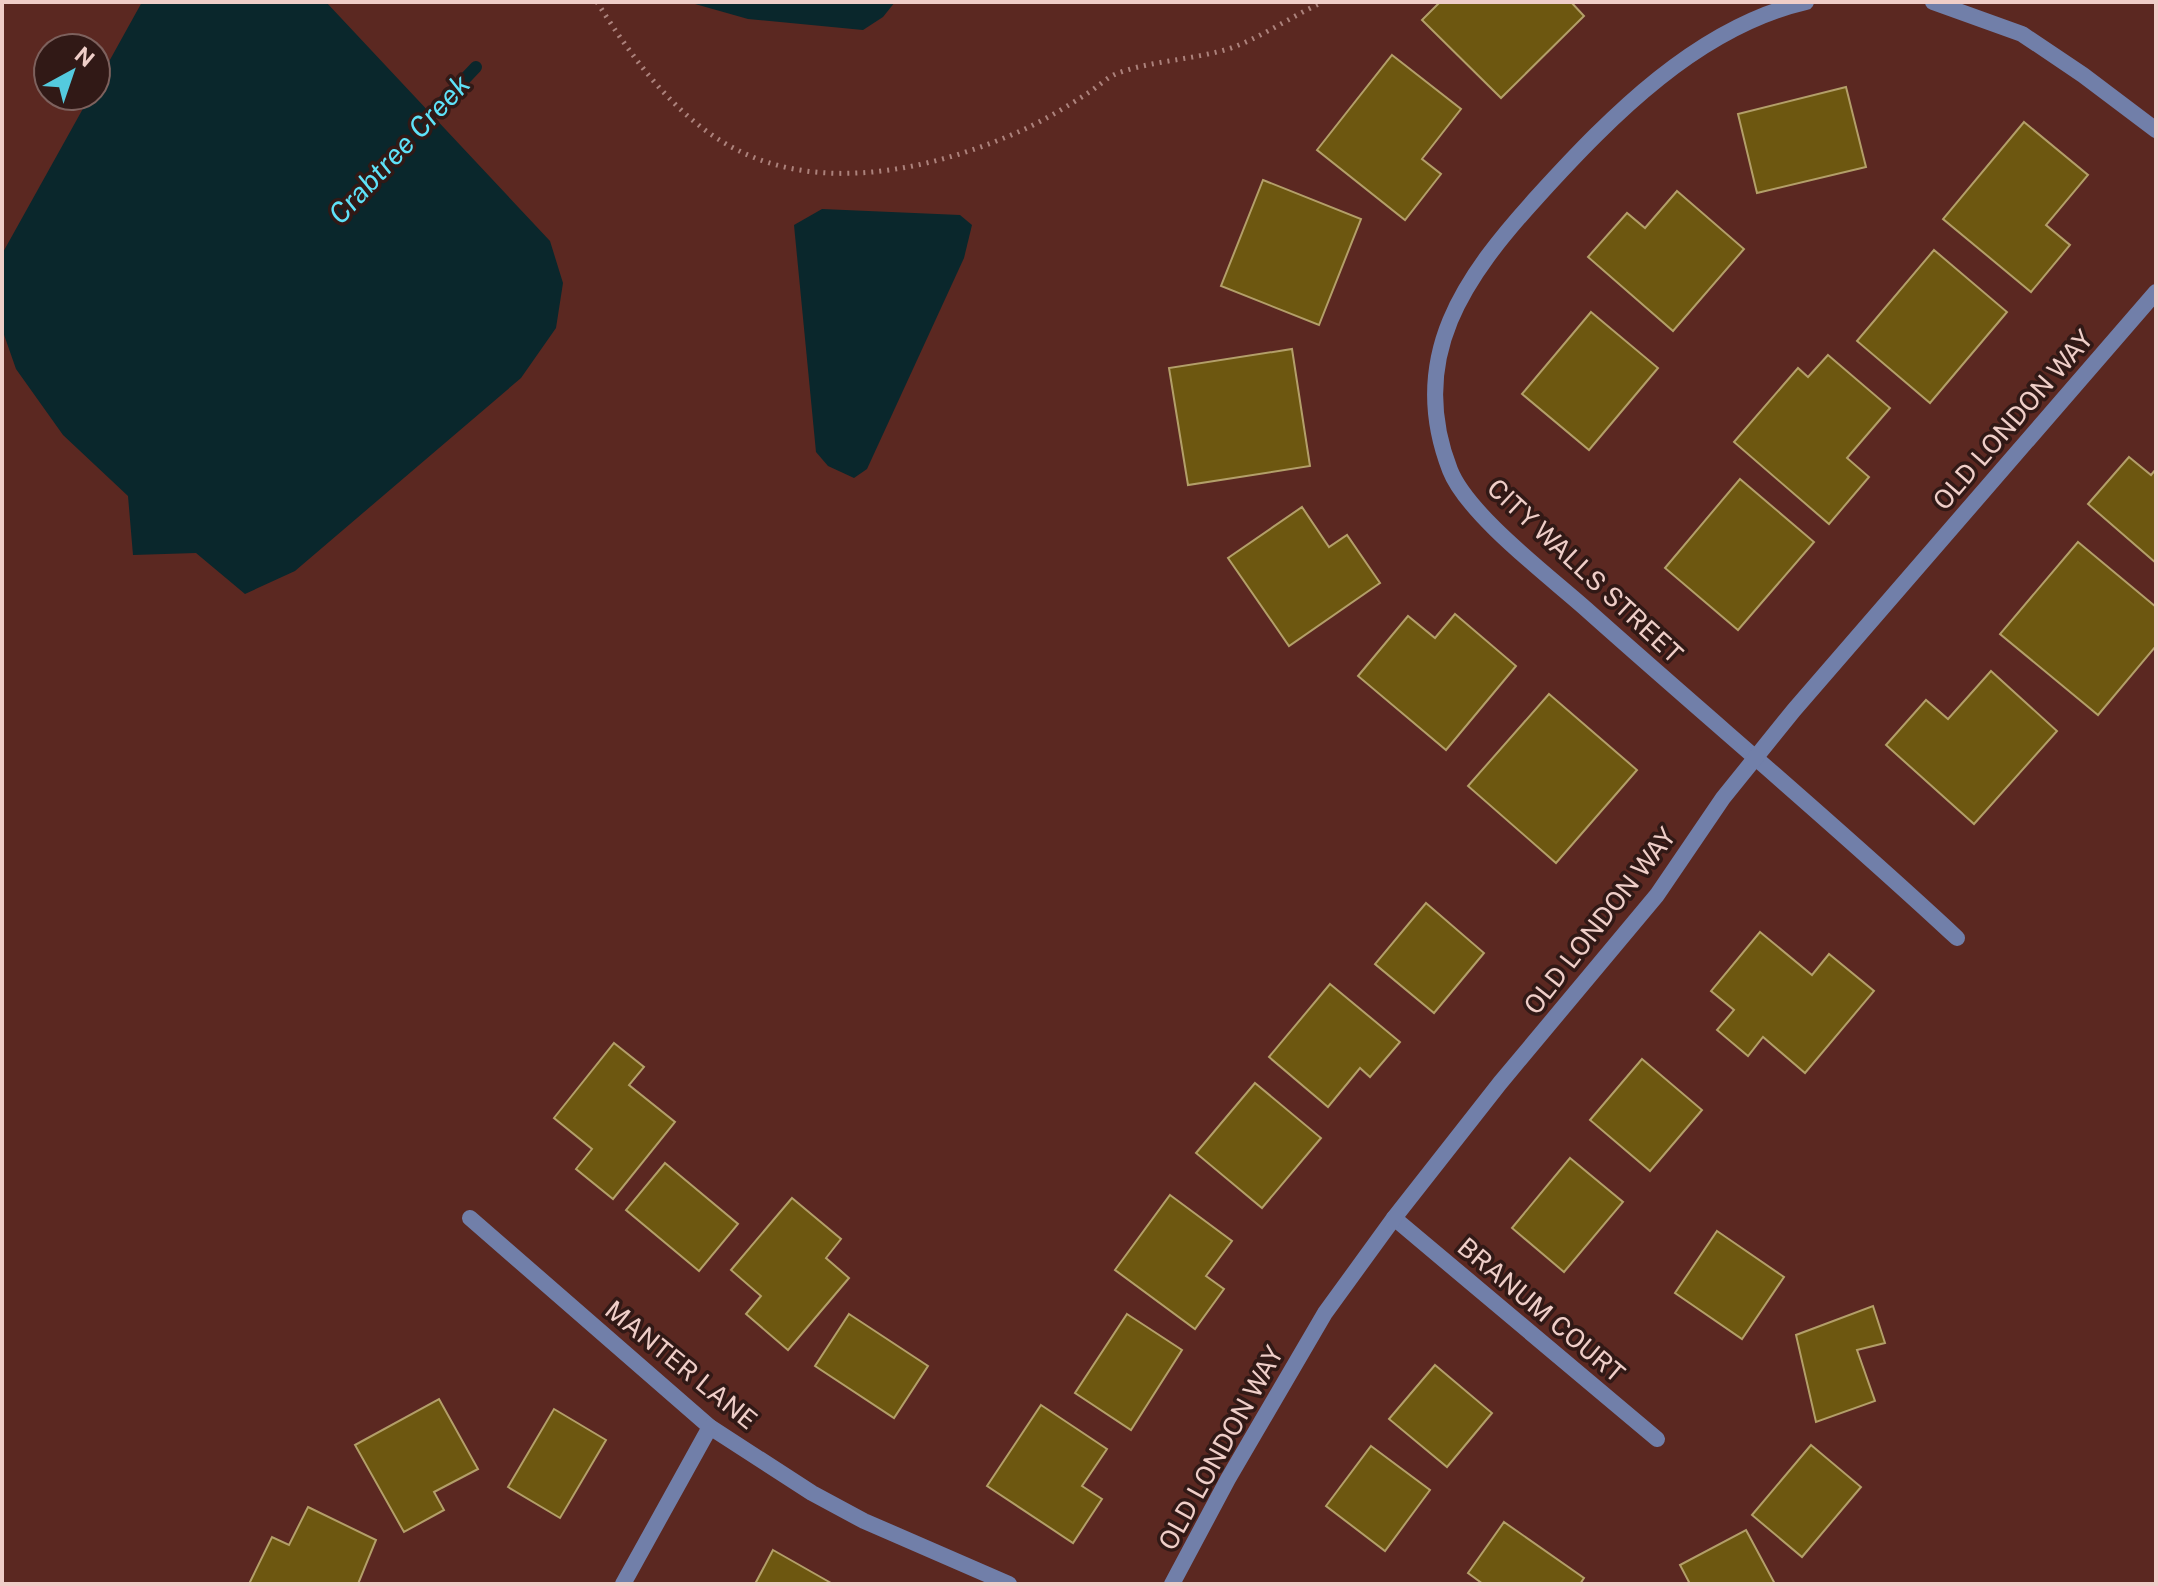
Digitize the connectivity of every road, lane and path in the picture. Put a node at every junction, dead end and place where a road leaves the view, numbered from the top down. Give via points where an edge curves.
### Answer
1 (597, 2) edge
2 (1304, 2) edge
3 (1323, 2) edge
4 (1806, 2) edge
5 (1933, 2) edge
6 (1306, 10) junction
7 (2156, 130) edge
8 (2156, 292) edge
9 (1756, 756) junction
10 (1957, 938) dead end
11 (470, 1218) dead end
12 (1394, 1218) junction
13 (710, 1427) junction
14 (1657, 1439) dead end
15 (623, 1584) edge
16 (1009, 1584) edge
17 (1172, 1584) edge

1 - 6 path via 630,54 711,133 748,155 841,173 921,165 1002,138 1116,74 1232,47
2 - 6 path
3 - 6 path
4 - 9 street, CITY WALLS STREET via 1783,7 1702,46 1579,151 1469,282 1439,346 1435,387 1451,473 1478,509
5 - 7 street via 2022,34
8 - 9 street, OLD LONDON WAY
9 - 10 street, CITY WALLS STREET
9 - 12 street, OLD LONDON WAY via 1657,895
11 - 13 street, MANTER LANE
12 - 14 street, BRANUM COURT
12 - 17 street, OLD LONDON WAY via 1325,1313
13 - 15 street
13 - 16 street, MANTER LANE via 851,1514

